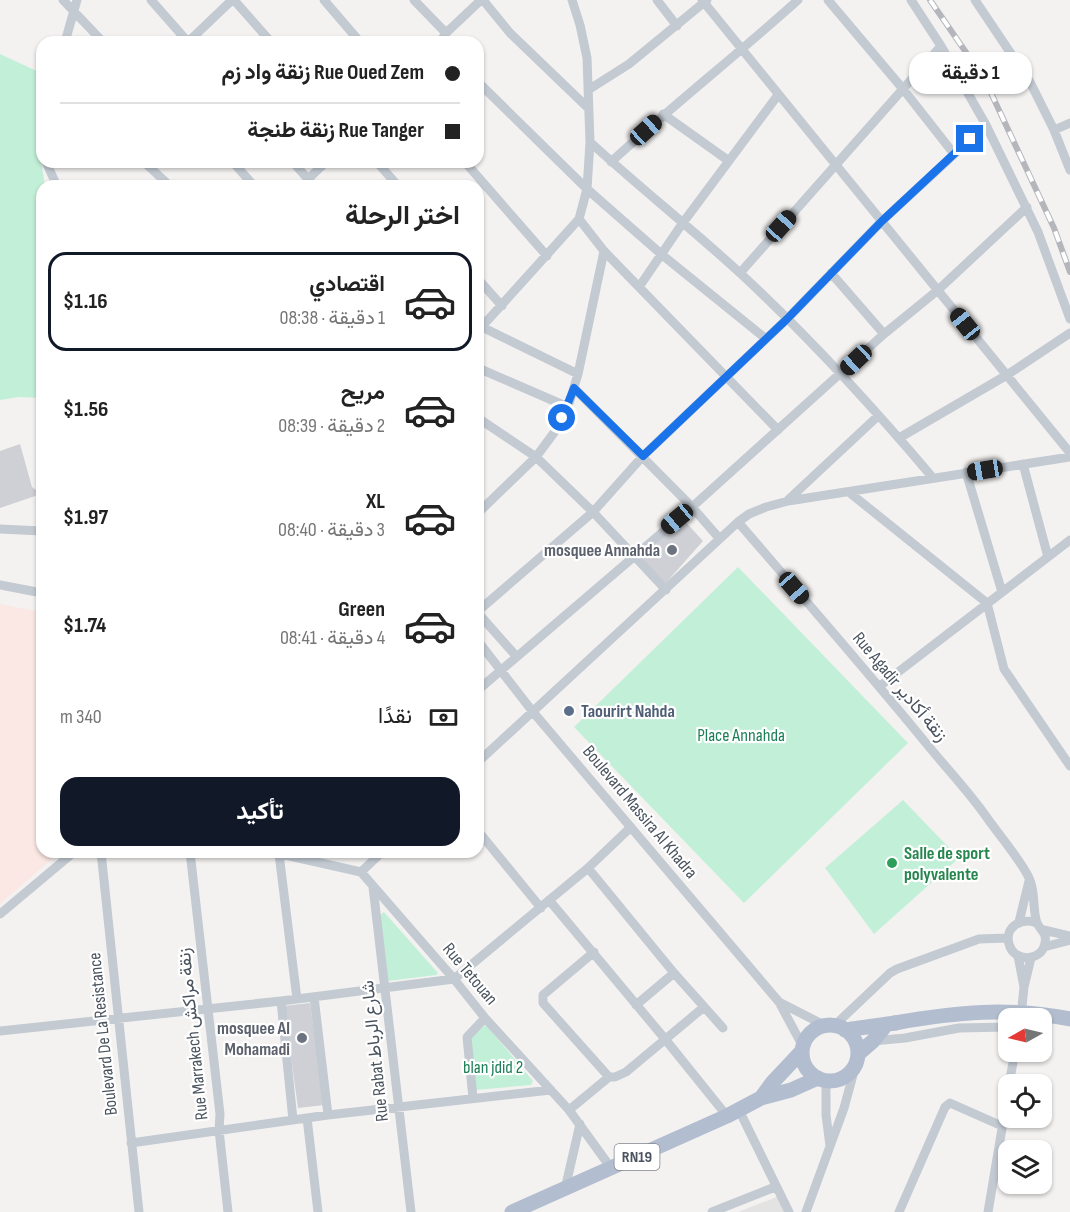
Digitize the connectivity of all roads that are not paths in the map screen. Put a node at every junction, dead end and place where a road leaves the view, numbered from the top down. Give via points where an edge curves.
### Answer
1 (63, 0) edge
2 (77, 0) edge
3 (152, 0) edge
4 (233, 0) edge
5 (324, 0) edge
6 (414, 0) edge
7 (482, 0) edge
8 (572, 0) edge
9 (657, 0) edge
10 (798, 0) edge
11 (828, 0) edge
12 (911, 0) edge
13 (975, 0) edge
14 (705, 1) edge
15 (74, 10) junction
16 (677, 26) junction
17 (446, 33) junction
18 (67, 36) edge
19 (98, 36) edge
20 (183, 36) edge
21 (194, 36) edge
22 (266, 36) edge
23 (355, 36) edge
24 (444, 36) edge
25 (940, 46) junction
26 (743, 50) junction
27 (484, 88) edge
28 (903, 89) junction
29 (588, 90) junction
30 (778, 95) junction
31 (587, 107) junction
32 (663, 114) junction
33 (1070, 123) edge
34 (986, 124) junction
35 (1054, 130) junction
36 (590, 142) junction
37 (954, 154) junction
38 (729, 161) junction
39 (611, 162) junction
40 (837, 165) junction
41 (150, 168) edge
42 (238, 168) edge
43 (298, 168) edge
44 (382, 168) edge
45 (470, 168) edge
46 (1070, 170) edge
47 (164, 180) edge
48 (249, 180) edge
49 (308, 180) edge
50 (393, 180) edge
51 (481, 180) edge
52 (484, 184) edge
53 (587, 189) junction
54 (1027, 207) junction
55 (579, 219) junction
56 (882, 221) junction
57 (682, 224) junction
58 (604, 251) junction
59 (661, 254) junction
60 (547, 256) junction
61 (740, 273) junction
62 (831, 273) junction
63 (484, 286) edge
64 (639, 287) junction
65 (938, 290) junction
66 (502, 306) junction
67 (787, 319) junction
68 (1070, 319) edge
69 (484, 325) edge
70 (484, 331) edge
71 (1070, 333) edge
72 (884, 334) junction
73 (765, 338) junction
74 (484, 371) edge
75 (578, 374) junction
76 (842, 374) junction
77 (1007, 375) junction
78 (725, 376) junction
79 (574, 388) junction
80 (568, 407) junction
81 (878, 416) junction
82 (484, 422) edge
83 (778, 430) junction
84 (899, 438) junction
85 (1070, 455) edge
86 (643, 456) junction
87 (536, 457) junction
88 (1023, 464) junction
89 (966, 472) junction
90 (933, 478) junction
91 (850, 493) junction
92 (788, 501) junction
93 (484, 507) edge
94 (692, 507) junction
95 (592, 512) junction
96 (738, 522) junction
97 (0, 529) edge
98 (36, 531) edge
99 (719, 538) junction
100 (1070, 540) edge
101 (633, 556) junction
102 (1048, 558) junction
103 (0, 585) edge
104 (666, 590) junction
105 (36, 591) edge
106 (1002, 592) junction
107 (987, 603) junction
108 (484, 607) edge
109 (484, 619) edge
110 (484, 649) edge
111 (516, 656) junction
112 (500, 670) junction
113 (484, 685) edge
114 (880, 686) junction
115 (533, 712) junction
116 (484, 757) edge
117 (1070, 766) edge
118 (631, 827) junction
119 (484, 838) edge
120 (67, 858) edge
121 (102, 858) edge
122 (191, 858) edge
123 (276, 858) edge
124 (314, 858) edge
125 (376, 858) edge
126 (588, 868) junction
127 (361, 872) junction
128 (1029, 878) junction
129 (373, 886) junction
130 (549, 900) junction
131 (541, 908) junction
132 (0, 914) edge
133 (1019, 922) junction
134 (1040, 927) junction
135 (1008, 938) junction
136 (1070, 938) edge
137 (1044, 947) junction
138 (594, 952) junction
139 (1018, 956) junction
140 (1031, 958) junction
141 (674, 973) junction
142 (454, 979) junction
143 (385, 987) junction
144 (1024, 987) junction
145 (314, 997) junction
146 (297, 999) junction
147 (281, 1002) junction
148 (779, 1002) junction
149 (636, 1005) junction
150 (704, 1006) junction
151 (1021, 1008) edge
152 (207, 1009) junction
153 (118, 1017) junction
154 (485, 1018) junction
155 (1070, 1019) edge
156 (891, 1024) junction
157 (835, 1027) junction
158 (723, 1028) dead end
159 (998, 1028) edge
160 (0, 1031) edge
161 (665, 1039) junction
162 (873, 1041) junction
163 (802, 1048) junction
164 (857, 1059) junction
165 (609, 1077) junction
166 (822, 1079) junction
167 (551, 1090) junction
168 (473, 1098) junction
169 (761, 1098) junction
170 (397, 1107) junction
171 (569, 1110) junction
172 (733, 1113) junction
173 (328, 1115) junction
174 (306, 1118) junction
175 (294, 1120) junction
176 (579, 1124) junction
177 (998, 1124) edge
178 (1002, 1128) edge
179 (219, 1131) junction
180 (130, 1143) junction
181 (830, 1149) junction
182 (611, 1168) junction
183 (775, 1187) junction
184 (565, 1189) junction
185 (139, 1212) edge
186 (228, 1212) edge
187 (318, 1212) edge
188 (411, 1212) edge
189 (513, 1212) edge
190 (712, 1212) edge
191 (789, 1212) edge
192 (806, 1212) edge
193 (899, 1212) edge
194 (988, 1212) edge

1 - 15 street
2 - 15 street
3 - 20 street
4 - 21 street
4 - 22 street
5 - 23 street
6 - 17 street
7 - 17 street
7 - 31 street via 510,33
8 - 29 street via 587,58
9 - 16 street
10 - 26 street
11 - 28 street
12 - 25 street
13 - 35 street via 1030,82
14 - 16 street
14 - 26 street
15 - 18 street
15 - 19 street
16 - 29 street
17 - 24 street
25 - 28 street
25 - 34 street
26 - 30 street
26 - 32 street
27 - 53 street
28 - 37 street
28 - 40 street
29 - 31 street
30 - 38 street
30 - 40 street
31 - 36 street
32 - 38 street
32 - 39 street
33 - 35 street
34 - 37 street
34 - 54 street
35 - 46 street
36 - 39 street
36 - 53 street
37 - 56 street
38 - 57 street
39 - 57 street
40 - 56 street
40 - 61 street
41 - 47 street
42 - 48 street
43 - 49 street
44 - 50 street
45 - 51 street
52 - 60 street
53 - 55 street
53 - 59 street
54 - 65 street
54 - 68 street
55 - 58 street
55 - 60 street
56 - 62 street
56 - 65 street
57 - 59 street
57 - 61 street
58 - 64 street
58 - 75 street
59 - 64 street
59 - 73 street
60 - 66 street
61 - 67 street
62 - 67 street
62 - 72 street
63 - 66 street
64 - 78 street
65 - 72 street
65 - 77 street
66 - 69 street
67 - 73 street
67 - 76 street
70 - 75 street
71 - 77 street
72 - 76 street
73 - 78 street
74 - 80 street
75 - 79 street
76 - 81 street
76 - 83 street
77 - 84 street
77 - 85 street
78 - 83 street
78 - 86 street
79 - 80 street
79 - 86 street
80 - 87 street
81 - 84 street
81 - 92 street
82 - 87 street
83 - 94 street
84 - 90 street
85 - 88 street
86 - 94 street
86 - 95 street
87 - 93 street
87 - 95 street
88 - 89 street
88 - 102 street
89 - 90 street
89 - 106 street
90 - 91 street
91 - 92 street
91 - 107 street
92 - 96 street via 758,510
94 - 99 street
94 - 101 street
95 - 101 street
95 - 108 street
96 - 99 street
96 - 114 street, Rue Agadir زنقة أكادير
97 - 98 street
99 - 104 street
100 - 102 street
101 - 104 street
101 - 111 street
102 - 106 street
103 - 105 street
104 - 115 street
106 - 107 street
107 - 114 street
107 - 117 street via 1004,669
109 - 111 street
110 - 112 street, Boulevard Massira Al Khadra
111 - 112 street
112 - 113 street
112 - 115 street, Boulevard Massira Al Khadra
114 - 128 street, Rue Agadir زنقة أكادير via 987,817
115 - 116 street
115 - 118 street, Boulevard Massira Al Khadra
118 - 126 street
118 - 148 street, Boulevard Massira Al Khadra
119 - 131 street
120 - 132 street
121 - 153 street, Boulevard De La Resistance
122 - 152 street, Rue Marrakech زنقة مراكش
123 - 146 street
124 - 127 street
125 - 127 street
126 - 130 street
126 - 141 street
127 - 129 street, Rue Tetouan
128 - 133 street
128 - 134 street
129 - 142 street, Rue Tetouan
129 - 143 street, Rue Rabat شارع الرباط
130 - 131 street
130 - 138 street
131 - 142 street
133 - 134 street via 1025,920
133 - 135 street
134 - 136 street
134 - 137 street via 1046,941
135 - 139 street via 1010,948
135 - 157 street via 979,939 897,969
136 - 137 street
137 - 140 street
138 - 149 street
138 - 165 street via 542,999
139 - 140 street
139 - 144 street
140 - 144 street
141 - 149 street
141 - 150 street
142 - 143 street
142 - 154 street, Rue Tetouan
143 - 145 street
143 - 170 street, Rue Rabat شارع الرباط
144 - 151 street
145 - 146 street
145 - 173 street
146 - 147 street
147 - 152 street
147 - 175 street
148 - 157 street
148 - 163 street
149 - 161 street
150 - 158 street
150 - 161 street
152 - 153 street
152 - 179 street, Rue Marrakech زنقة مراكش
153 - 160 street
153 - 180 street, Boulevard De La Resistance
154 - 167 street, Rue Tetouan
154 - 168 street via 467,1037
155 - 156 main road, bridge via 985,1011
156 - 157 main road
156 - 162 main road, RN19
157 - 163 main road, RN19 via 811,1032
157 - 164 main road via 852,1036
159 - 162 street via 959,1028
161 - 165 street via 626,1072
161 - 172 street
162 - 164 main road, RN19
163 - 166 main road via 807,1070
163 - 169 main road, RN19
164 - 166 main road, RN19 via 844,1077
164 - 181 street
165 - 171 street
166 - 169 main road, RN19
166 - 181 street
167 - 168 street
167 - 171 street, Rue Tetouan
168 - 170 street
169 - 172 main road, RN19
170 - 173 street
170 - 188 street, Rue Rabat شارع الرباط
171 - 176 street, Rue Tetouan
172 - 182 main road, RN19
172 - 183 street
173 - 174 street
174 - 175 street
174 - 187 street
175 - 179 street
176 - 182 street, Rue Tetouan
176 - 184 street
177 - 193 street via 950,1103 945,1107
178 - 194 street
179 - 180 street
179 - 186 street, Rue Marrakech زنقة مراكش
180 - 185 street, Boulevard De La Resistance
181 - 192 street
182 - 184 main road, RN19
183 - 190 street
183 - 191 street
184 - 189 main road, RN19

